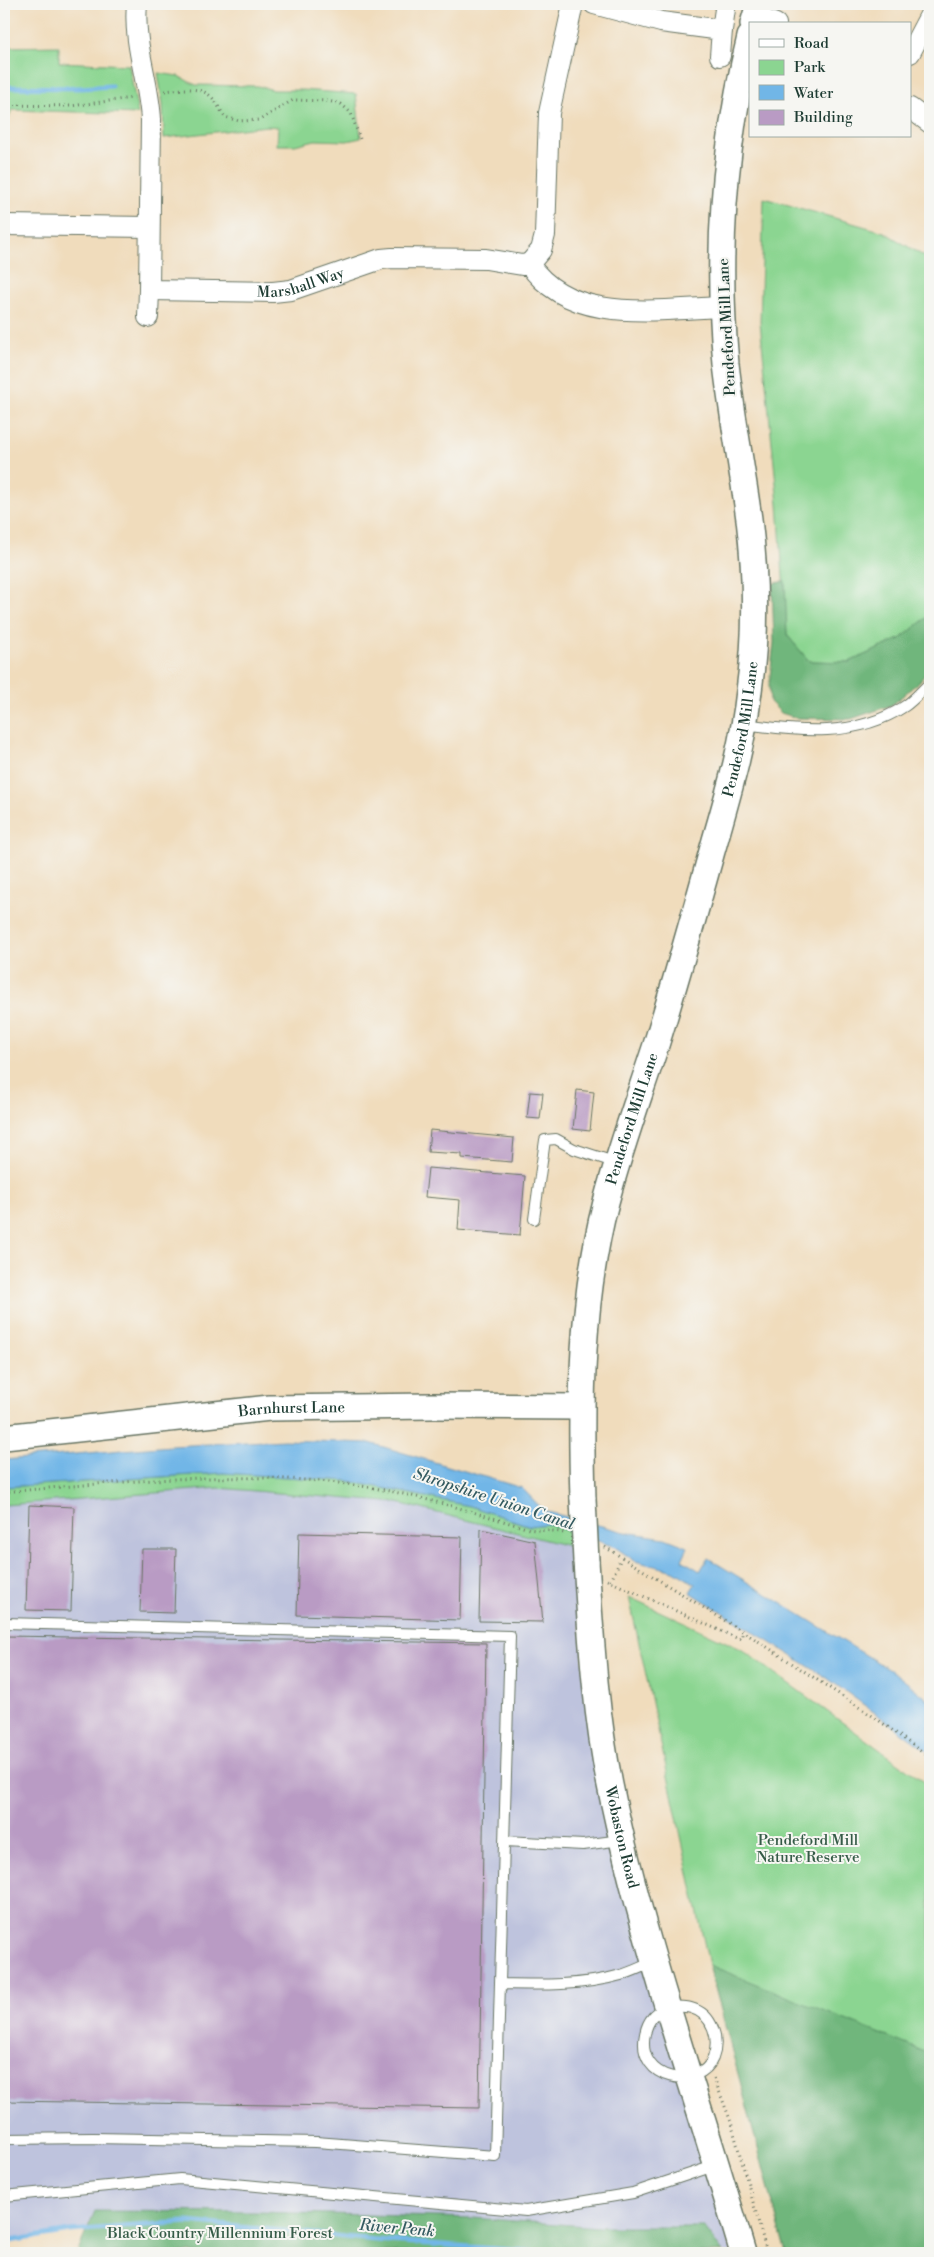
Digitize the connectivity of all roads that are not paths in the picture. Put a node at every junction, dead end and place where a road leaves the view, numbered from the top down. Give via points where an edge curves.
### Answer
1 (137, 4) edge
2 (573, 4) edge
3 (594, 4) edge
4 (725, 9) dead end
5 (930, 14) edge
6 (722, 30) junction
7 (912, 49) edge
8 (749, 51) edge
9 (720, 56) dead end
10 (912, 110) edge
11 (930, 123) edge
12 (4, 225) edge
13 (149, 228) junction
14 (529, 264) junction
15 (149, 290) junction
16 (722, 307) junction
17 (148, 317) dead end
18 (930, 683) edge
19 (745, 724) junction
20 (618, 1163) junction
21 (534, 1219) dead end
22 (580, 1407) junction
23 (4, 1437) edge
24 (4, 1622) edge
25 (622, 1840) junction
26 (505, 1841) junction
27 (654, 1962) junction
28 (501, 1984) junction
29 (668, 2006) junction
30 (700, 2071) junction
31 (4, 2139) edge
32 (718, 2164) junction
33 (4, 2196) edge
34 (743, 2253) edge

1 - 13 street via 138,48 149,94 151,120
2 - 14 street via 549,113 545,235 541,250
3 - 6 street via 661,22
4 - 6 street
5 - 7 street
6 - 9 street
8 - 16 street, Pendeford Mill Lane via 741,75 726,178
10 - 11 street
12 - 13 street
13 - 15 street
14 - 15 street, Marshall Way via 486,259 392,258 291,290
14 - 16 street via 548,284 586,304 601,308
15 - 17 street
16 - 19 street, Pendeford Mill Lane via 731,404 754,572 754,633
18 - 19 lane via 905,706 857,728 797,731
19 - 20 street, Pendeford Mill Lane via 735,772 669,1002
20 - 21 lane via 556,1139 546,1140
20 - 22 street, Pendeford Mill Lane via 598,1239 587,1316
22 - 23 street, Barnhurst Lane via 270,1408
22 - 25 street, Wobaston Road, bridge via 583,1499 592,1552 591,1640 602,1735
24 - 26 lane via 510,1636
25 - 26 lane via 583,1845
25 - 27 street, Wobaston Road
26 - 28 lane
27 - 28 lane via 622,1975 591,1981
27 - 29 street, Wobaston Road
28 - 31 lane via 496,2156 316,2142
29 - 30 street, Wobaston Road
29 - 30 lane via 692,2008 711,2021 717,2046
29 - 30 lane via 653,2014 646,2029 642,2047 646,2062 661,2074 677,2078
30 - 32 street, Wobaston Road
32 - 33 lane via 633,2193 526,2211 180,2179
32 - 34 street, Wobaston Road

